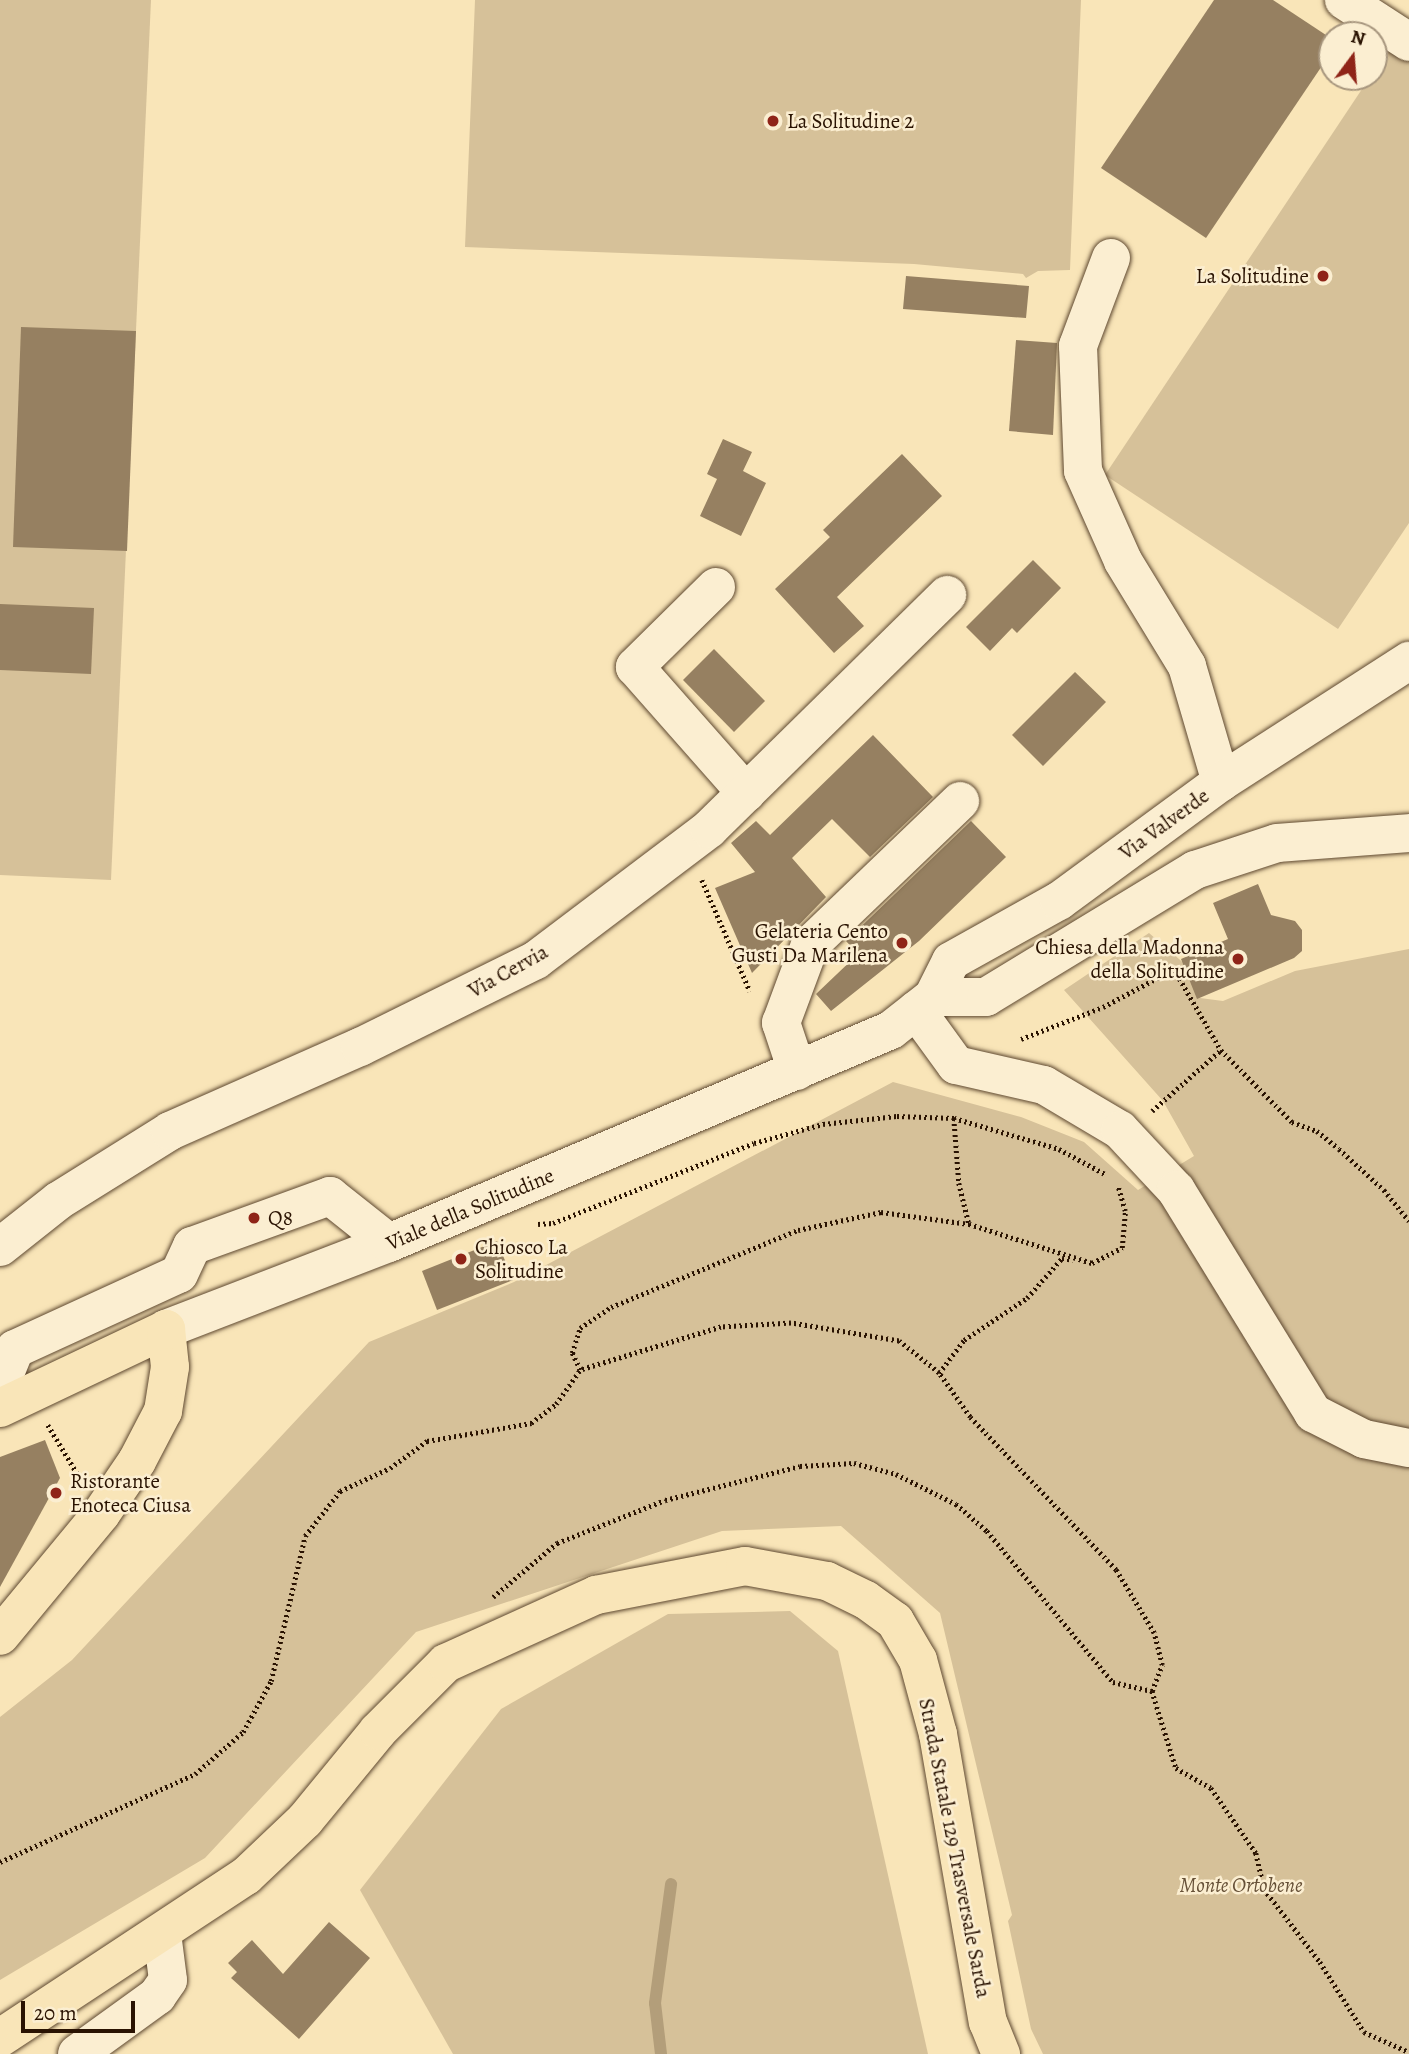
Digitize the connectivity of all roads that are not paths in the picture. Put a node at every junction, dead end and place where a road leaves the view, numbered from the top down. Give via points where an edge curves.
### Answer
1 (1344, 0) edge
2 (1409, 42) edge
3 (1111, 258) dead end
4 (716, 587) dead end
5 (947, 595) dead end
6 (1409, 661) edge
7 (1222, 782) junction
8 (746, 793) junction
9 (960, 801) dead end
10 (1409, 833) edge
11 (925, 1003) junction
12 (797, 1071) junction
13 (389, 1243) junction
14 (0, 1247) edge
15 (166, 1329) junction
16 (10, 1396) edge
17 (1409, 1448) edge
18 (0, 1636) edge
19 (162, 1933) junction
20 (0, 2038) edge
21 (77, 2054) edge
22 (1002, 2054) edge

1 - 2 street
3 - 7 street via 1078,346 1083,471 1123,561 1187,666
4 - 8 street via 635,667
5 - 8 street, Via Cervia
6 - 7 street, Via Valverde
7 - 11 street, Via Valverde via 1059,901 951,961
8 - 14 street, Via Cervia via 687,846 536,960 360,1047 170,1130 58,1201
9 - 12 street via 810,945 781,1023
10 - 11 street via 1277,843 1195,870 986,997
11 - 12 street, Viale della Solitudine via 891,1030
11 - 17 street via 956,1065 1044,1085 1120,1130 1176,1191 1313,1413 1364,1439
12 - 13 street, Viale della Solitudine
13 - 15 street, Viale della Solitudine
13 - 16 street via 330,1196 192,1246 179,1274 15,1349
15 - 16 main road, Viale della Solitudine
15 - 18 main road via 170,1367 163,1411 137,1461 101,1514
19 - 20 main road, Strada Statale 129 Trasversale Sarda
19 - 21 street via 168,1980 157,1996
19 - 22 main road, Strada Statale 129 Trasversale Sarda via 246,1876 305,1820 378,1731 446,1663 596,1595 745,1566 827,1581 866,1600 895,1621 918,1660 937,1734 988,2022

